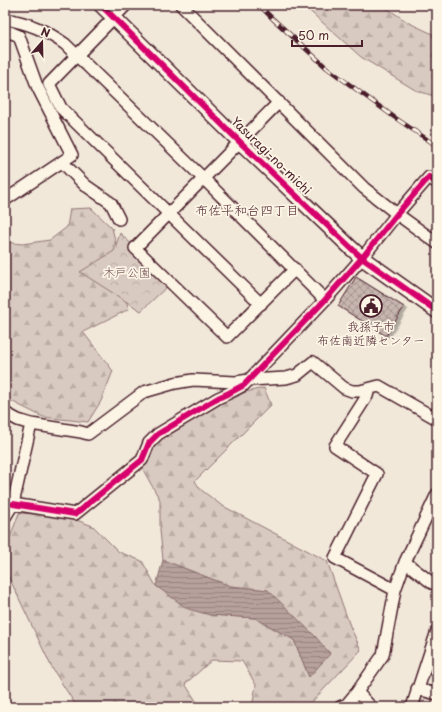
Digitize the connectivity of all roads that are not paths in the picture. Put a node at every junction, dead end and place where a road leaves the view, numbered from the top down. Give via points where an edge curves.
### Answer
1 (101, 5) edge
2 (126, 5) edge
3 (181, 5) edge
4 (114, 18) junction
5 (5, 19) edge
6 (5, 35) edge
7 (77, 56) junction
8 (279, 102) junction
9 (240, 142) junction
10 (62, 162) junction
11 (204, 179) junction
12 (437, 183) edge
13 (5, 200) edge
14 (169, 213) junction
15 (397, 214) junction
16 (119, 219) dead end
17 (437, 243) edge
18 (362, 258) junction
19 (295, 270) junction
20 (325, 300) junction
21 (261, 304) junction
22 (437, 311) edge
23 (250, 380) junction
24 (369, 389) junction
25 (5, 413) edge
26 (437, 420) edge
27 (31, 424) junction
28 (437, 494) edge
29 (13, 504) junction
30 (5, 517) edge
31 (405, 562) junction
32 (437, 585) edge
33 (395, 590) junction
34 (436, 638) edge
35 (417, 690) junction
36 (357, 692) junction
37 (437, 694) edge
38 (340, 707) edge
39 (371, 707) edge
40 (412, 707) edge

1 - 4 street, Yasuragi-no-michi
2 - 4 street
3 - 8 street
4 - 7 street
4 - 9 street, Yasuragi-no-michi
5 - 7 street via 37,27 65,44
6 - 10 street via 10,32 19,36 37,86 72,155
7 - 11 street
7 - 14 street via 49,84 62,108
8 - 9 street
8 - 15 street via 364,188
9 - 11 street
9 - 18 street, Yasuragi-no-michi
10 - 13 street
10 - 16 street via 85,185 111,203
11 - 14 street
11 - 19 street
12 - 15 street via 428,177
14 - 21 street
14 - 21 street via 135,248 227,337
15 - 17 street
15 - 18 street
18 - 20 street
18 - 22 street, Yasuragi-no-michi
19 - 20 street
19 - 21 street
20 - 23 street
23 - 24 street via 291,377 313,362 344,388 352,391
23 - 27 street via 193,380 149,390 88,434
23 - 29 street via 158,434 149,443 142,460 75,514
24 - 26 street via 379,386
24 - 33 street via 335,446 377,474 335,558
25 - 27 street
27 - 29 street
28 - 31 street
29 - 30 street
31 - 32 street
31 - 33 street
33 - 36 street via 383,655
34 - 35 street
35 - 37 street
35 - 40 street
36 - 38 street via 347,704
36 - 39 street

